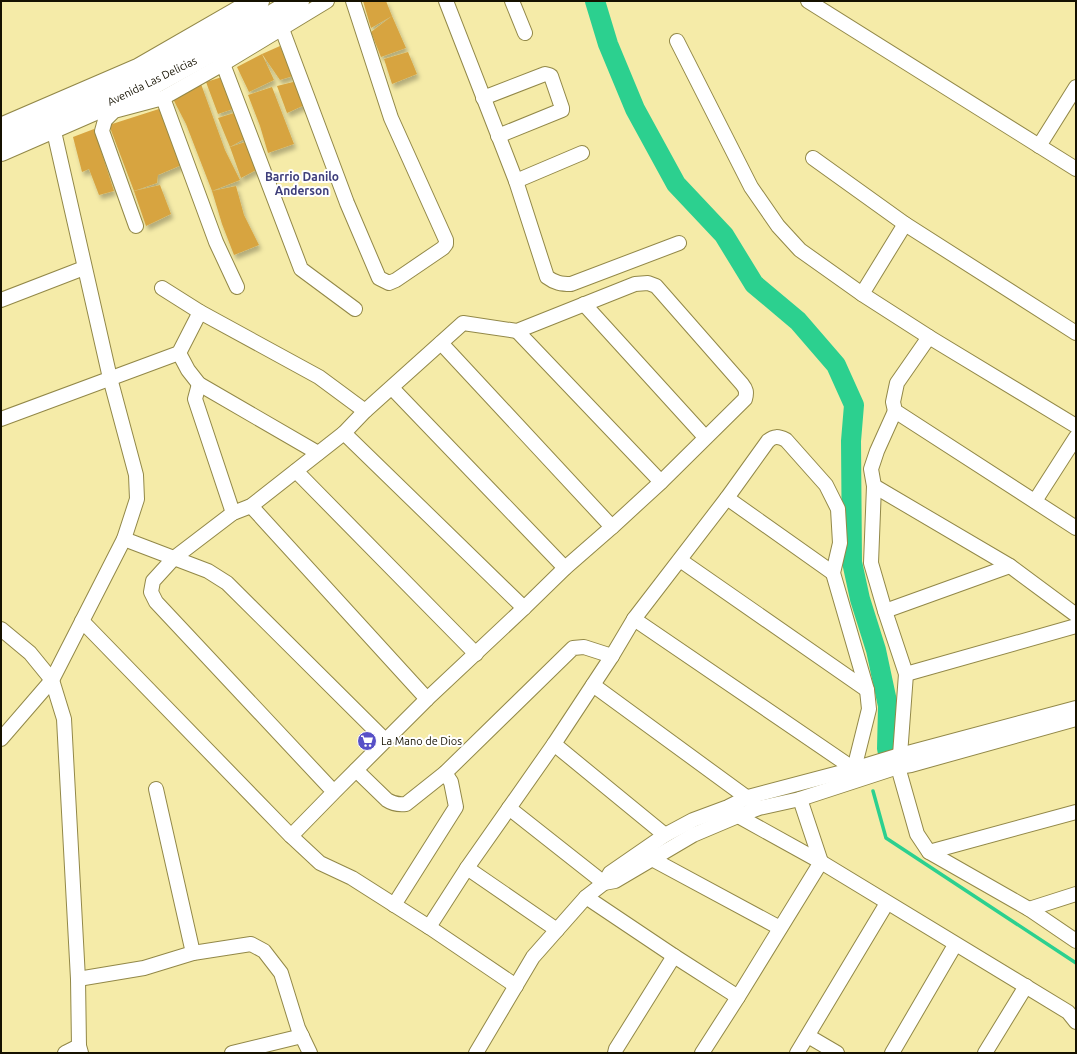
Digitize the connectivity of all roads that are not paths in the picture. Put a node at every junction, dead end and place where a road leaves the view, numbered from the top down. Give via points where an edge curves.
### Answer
1 (258, 1) edge
2 (298, 1) edge
3 (328, 1) edge
4 (353, 1) edge
5 (446, 1) edge
6 (512, 1) edge
7 (808, 1) edge
8 (282, 28) junction
9 (526, 33) dead end
10 (677, 41) dead end
11 (215, 48) junction
12 (1076, 87) edge
13 (164, 98) junction
14 (482, 98) junction
15 (53, 127) junction
16 (1, 129) edge
17 (498, 136) junction
18 (1039, 146) junction
19 (1, 150) edge
20 (582, 154) dead end
21 (813, 158) dead end
22 (1076, 169) edge
23 (516, 181) junction
24 (905, 224) junction
25 (136, 226) dead end
26 (679, 243) dead end
27 (84, 268) junction
28 (237, 287) dead end
29 (162, 288) dead end
30 (862, 294) junction
31 (1, 300) edge
32 (584, 304) junction
33 (355, 309) dead end
34 (200, 312) junction
35 (516, 331) junction
36 (1076, 333) edge
37 (929, 337) junction
38 (442, 343) junction
39 (179, 353) junction
40 (110, 378) junction
41 (199, 384) junction
42 (392, 388) junction
43 (365, 411) junction
44 (894, 412) junction
45 (1, 419) edge
46 (1076, 426) edge
47 (344, 433) junction
48 (705, 437) junction
49 (1076, 437) edge
50 (318, 453) junction
51 (296, 471) junction
52 (661, 482) junction
53 (874, 486) junction
54 (727, 498) junction
55 (1035, 501) junction
56 (251, 506) junction
57 (233, 513) junction
58 (612, 527) junction
59 (1076, 528) edge
60 (124, 539) junction
61 (174, 558) junction
62 (680, 560) junction
63 (1010, 566) junction
64 (565, 568) junction
65 (833, 573) junction
66 (524, 608) junction
67 (885, 611) junction
68 (1076, 615) edge
69 (634, 619) junction
70 (82, 621) junction
71 (1076, 626) edge
72 (1, 629) edge
73 (476, 654) junction
74 (612, 656) junction
75 (906, 674) junction
76 (52, 680) junction
77 (593, 685) junction
78 (867, 690) junction
79 (427, 699) junction
80 (1076, 708) edge
81 (1076, 719) edge
82 (1, 739) edge
83 (385, 740) junction
84 (554, 744) junction
85 (899, 761) junction
86 (356, 770) junction
87 (445, 773) junction
88 (856, 774) junction
89 (156, 788) dead end
90 (334, 792) junction
91 (748, 797) junction
92 (800, 799) junction
93 (509, 808) junction
94 (759, 808) junction
95 (733, 812) junction
96 (1076, 812) edge
97 (665, 835) junction
98 (292, 836) junction
99 (929, 852) junction
100 (649, 854) junction
101 (821, 862) junction
102 (467, 868) junction
103 (604, 883) junction
104 (1076, 894) edge
105 (586, 897) junction
106 (886, 903) junction
107 (394, 905) junction
108 (1029, 909) junction
109 (429, 927) junction
110 (780, 928) junction
111 (557, 930) junction
112 (1076, 941) edge
113 (955, 945) junction
114 (193, 953) junction
115 (674, 956) junction
116 (78, 979) junction
117 (516, 986) junction
118 (1026, 986) junction
119 (738, 997) junction
120 (1076, 1022) edge
121 (302, 1036) junction
122 (808, 1036) junction
123 (80, 1050) edge
124 (65, 1053) edge
125 (232, 1053) edge
126 (310, 1053) edge
127 (476, 1053) edge
128 (615, 1053) edge
129 (702, 1053) edge
130 (797, 1053) edge
131 (837, 1053) edge
132 (892, 1053) edge
133 (984, 1053) edge

1 - 11 main road, Avenida Las Delicias
2 - 11 main road, Avenida Las Delicias
3 - 8 street
4 - 8 street via 391,118 446,240 443,248 389,283 379,278 347,203
5 - 14 street
6 - 9 street
7 - 18 street
8 - 11 street
10 - 30 street via 751,188 778,226 800,250
11 - 13 street
11 - 15 main road, Avenida Las Delicias via 150,85
11 - 16 main road, Avenida Las Delicias via 140,69
11 - 33 street via 301,269
12 - 18 street
13 - 25 street via 114,111 105,120 102,131
13 - 28 street via 216,242
14 - 17 street
14 - 17 street via 545,74 551,76 562,110
15 - 19 main road, Avenida Las Delicias
15 - 27 street
17 - 23 street
18 - 22 street
20 - 23 street
21 - 24 street
23 - 26 street via 547,277 553,282 571,284
24 - 30 street
24 - 36 street
27 - 31 street
27 - 40 street
29 - 34 street
30 - 37 street
32 - 35 street
32 - 48 street
32 - 48 street via 635,284 648,283 656,286 746,389 744,398
34 - 39 street
34 - 43 street via 319,376
35 - 38 street via 463,323
35 - 52 street
37 - 44 street via 897,383 893,402
37 - 46 street
38 - 42 street
38 - 58 street
39 - 40 street
39 - 41 street
40 - 45 street
40 - 60 street via 136,475 137,499
41 - 50 street
41 - 57 street via 195,400
42 - 43 street
42 - 64 street
43 - 47 street
44 - 53 street via 871,469
44 - 55 street
47 - 50 street
47 - 66 street
48 - 52 street
49 - 55 street
50 - 51 street
51 - 56 street
51 - 73 street
52 - 58 street
53 - 63 street
53 - 67 street via 871,563
54 - 62 street
54 - 65 street
54 - 65 street via 768,441 774,437 786,440 826,485 838,509 840,543
55 - 59 street
56 - 57 street
56 - 79 street
57 - 61 street
58 - 64 street
60 - 61 street
60 - 70 street
61 - 83 street via 208,571 227,584
61 - 90 street via 153,581 151,592 156,602
62 - 69 street
62 - 78 street
63 - 67 street
63 - 68 street
64 - 66 street
65 - 78 street
66 - 73 street
67 - 75 street
69 - 74 street
69 - 88 street
70 - 76 street
70 - 98 street
71 - 75 street
72 - 76 street via 30,653
73 - 79 street
74 - 77 street
74 - 87 street via 584,648 573,648
75 - 85 street
76 - 82 street
76 - 116 street via 64,719
77 - 84 street
77 - 91 street
78 - 88 street via 869,709
79 - 83 street
80 - 85 street
81 - 85 street via 911,765
83 - 86 street
84 - 93 street
84 - 97 street
85 - 88 street
85 - 99 street via 917,834
86 - 87 street via 386,800 399,805 406,804
86 - 90 street
87 - 107 street via 451,782 456,807
88 - 91 street
88 - 92 street
89 - 114 street
90 - 98 street
91 - 94 street
91 - 95 street
92 - 94 street
92 - 101 street
93 - 102 street
93 - 103 street
94 - 95 street
95 - 97 street via 693,820
95 - 100 street via 671,849
95 - 101 street
96 - 99 street
97 - 100 street
98 - 107 street via 320,863 352,878
99 - 108 street
100 - 103 street via 610,873
100 - 110 street
101 - 106 street
101 - 110 street
102 - 109 street
102 - 111 street
103 - 105 street
104 - 108 street
105 - 111 street
105 - 115 street
106 - 113 street
106 - 122 street
107 - 109 street
108 - 112 street
109 - 117 street
110 - 119 street
111 - 117 street via 533,957
113 - 118 street
113 - 132 street
114 - 116 street via 144,968
114 - 121 street via 251,944 264,951 281,973
115 - 119 street
115 - 128 street
116 - 123 street
117 - 127 street
118 - 120 street via 1068,1012
118 - 133 street
119 - 129 street
121 - 125 street
121 - 126 street
122 - 130 street
122 - 131 street
123 - 124 street

